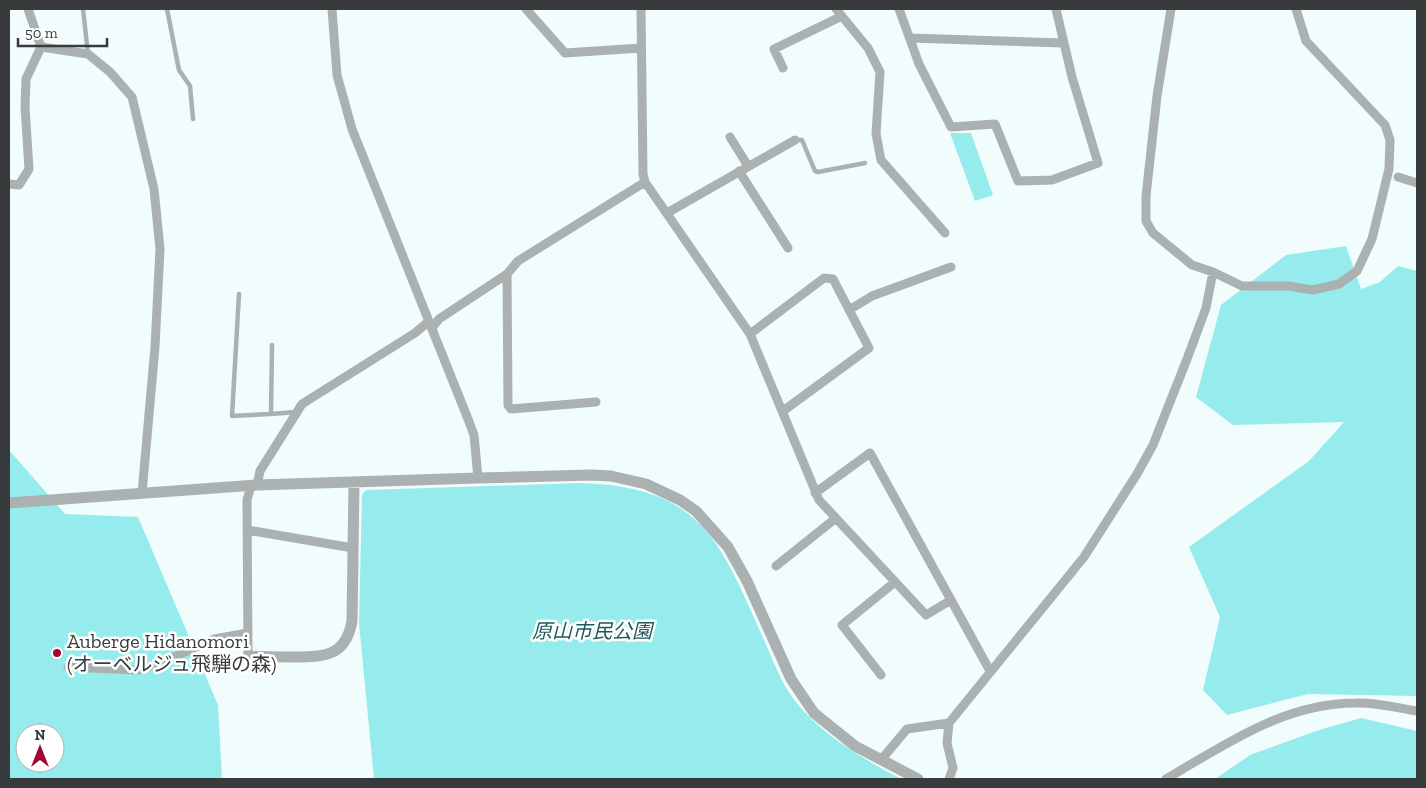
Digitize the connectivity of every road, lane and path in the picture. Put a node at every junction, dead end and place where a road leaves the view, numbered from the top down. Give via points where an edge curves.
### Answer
1 (28, 9) edge
2 (83, 9) edge
3 (167, 9) edge
4 (332, 9) edge
5 (526, 9) edge
6 (642, 9) edge
7 (836, 9) edge
8 (900, 9) edge
9 (1056, 9) edge
10 (1171, 9) edge
11 (1296, 9) edge
12 (842, 16) junction
13 (910, 38) junction
14 (1064, 43) junction
15 (41, 47) junction
16 (641, 48) junction
17 (88, 54) junction
18 (783, 68) dead end
19 (193, 119) dead end
20 (730, 137) dead end
21 (795, 140) joint
22 (865, 163) dead end
23 (748, 166) junction
24 (739, 171) junction
25 (1398, 177) dead end
26 (645, 182) junction
27 (1417, 183) edge
28 (9, 184) edge
29 (667, 213) junction
30 (945, 233) dead end
31 (788, 248) dead end
32 (951, 267) dead end
33 (1213, 272) junction
34 (507, 274) junction
35 (238, 294) dead end
36 (849, 310) junction
37 (430, 325) junction
38 (750, 334) junction
39 (272, 345) dead end
40 (596, 402) dead end
41 (783, 411) junction
42 (296, 412) junction
43 (271, 414) junction
44 (478, 478) junction
45 (354, 482) junction
46 (254, 486) junction
47 (142, 493) junction
48 (816, 493) junction
49 (9, 503) edge
50 (836, 518) junction
51 (247, 530) junction
52 (353, 548) junction
53 (776, 566) dead end
54 (895, 582) junction
55 (951, 600) junction
56 (248, 633) junction
57 (248, 656) joint
58 (68, 667) dead end
59 (990, 671) junction
60 (881, 675) dead end
61 (1417, 711) edge
62 (949, 723) junction
63 (881, 760) junction
64 (918, 779) edge
65 (949, 779) edge
66 (1166, 779) edge

1 - 15 street
2 - 17 lane
3 - 19 lane via 179,70 190,86
4 - 37 street via 340,92
5 - 16 street via 565,53
6 - 16 street
7 - 12 street
8 - 13 street
9 - 14 street
10 - 33 street via 1157,96 1146,221 1153,233 1192,265
11 - 33 street via 1306,40 1385,125 1390,140 1389,170 1372,238 1357,271 1340,284 1313,290 1288,286 1242,286
12 - 18 street via 774,49
12 - 30 street via 868,48 880,72 876,134 880,160
13 - 14 street
13 - 14 street via 919,64 951,127 995,124 1018,180 1052,180 1098,163
15 - 17 street
15 - 28 street via 26,79 29,169 19,185
16 - 26 street via 642,174
17 - 47 street via 110,72 132,97 154,189 160,249
20 - 23 street
21 - 22 lane via 802,140 818,172
21 - 23 street
23 - 24 street
24 - 29 street
24 - 31 street
25 - 27 street
26 - 29 street
26 - 34 street via 518,262
29 - 38 street
32 - 36 street via 872,296
33 - 59 street via 1206,308 1153,446 1084,557
34 - 37 street
34 - 40 street via 508,405 511,409
35 - 43 lane via 232,416
36 - 38 street via 833,279 824,278
36 - 41 street via 869,348
37 - 42 street via 302,404
37 - 44 street via 474,435
38 - 41 street
39 - 43 lane
41 - 48 street
42 - 43 lane
42 - 46 street via 260,470
44 - 45 street
44 - 63 street via 611,476 646,484 680,500 708,522 728,547 802,699 826,725
45 - 46 street
45 - 52 street
46 - 47 street
46 - 51 street via 248,500
47 - 49 street
48 - 50 street
48 - 55 street via 870,453
50 - 53 street
50 - 54 street
51 - 52 street
51 - 56 street
52 - 57 street via 352,620 341,646 324,656
54 - 55 street via 926,615
54 - 60 street via 842,625
55 - 59 street
56 - 57 street
56 - 58 street via 214,639 138,670
59 - 62 street
61 - 66 street via 1358,702 1294,711 1251,730
62 - 63 street via 907,729
62 - 65 street via 948,743 953,768
63 - 64 street

